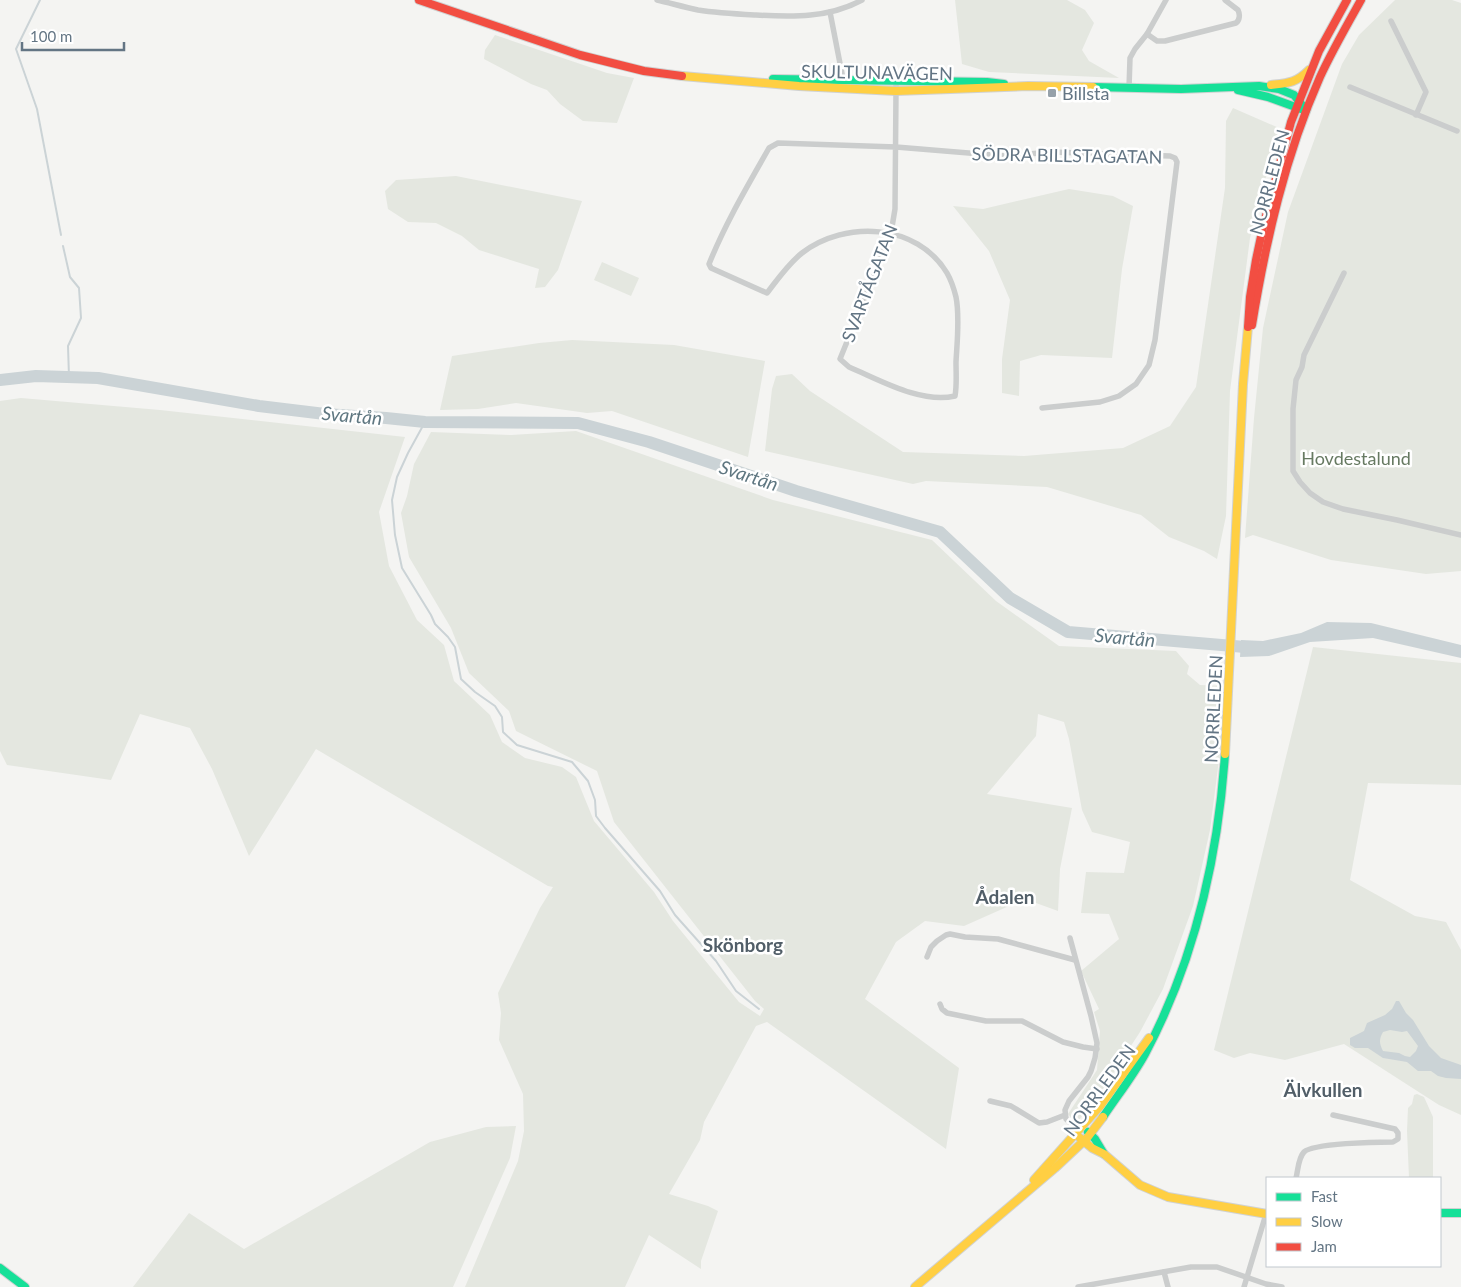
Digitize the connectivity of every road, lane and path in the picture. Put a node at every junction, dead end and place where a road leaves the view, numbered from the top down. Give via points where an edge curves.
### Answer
1 (419, 0) edge
2 (657, 0) edge
3 (862, 0) edge
4 (1166, 0) edge
5 (1225, 0) edge
6 (1347, 0) edge
7 (1361, 0) edge
8 (830, 12) junction
9 (1391, 20) dead end
10 (1147, 34) junction
11 (1313, 66) junction
12 (896, 82) junction
13 (844, 84) junction
14 (1028, 86) junction
15 (1259, 86) junction
16 (1350, 87) dead end
17 (1129, 88) junction
18 (1228, 88) junction
19 (896, 91) junction
20 (1284, 103) junction
21 (1298, 104) junction
22 (1306, 110) junction
23 (1416, 115) junction
24 (1293, 117) junction
25 (1457, 131) dead end
26 (896, 147) junction
27 (891, 233) junction
28 (1344, 273) dead end
29 (1243, 384) junction
30 (1042, 408) dead end
31 (1461, 535) edge
32 (1070, 938) dead end
33 (927, 957) dead end
34 (1076, 960) junction
35 (940, 1004) dead end
36 (1158, 1025) junction
37 (1096, 1049) junction
38 (990, 1101) dead end
39 (1065, 1115) junction
40 (1334, 1115) dead end
41 (1080, 1131) junction
42 (1090, 1134) junction
43 (1084, 1141) junction
44 (1104, 1154) junction
45 (1296, 1177) edge
46 (1011, 1206) junction
47 (1441, 1213) edge
48 (1461, 1213) edge
49 (1266, 1214) edge
50 (0, 1268) edge
51 (1164, 1272) junction
52 (1247, 1278) junction
53 (25, 1287) edge
54 (915, 1287) edge
55 (1078, 1287) edge
56 (1168, 1287) edge
57 (1244, 1287) edge
58 (1282, 1287) edge

1 - 13 main road, SKULTUNAVÄGEN via 580,55 644,70 726,80
2 - 8 street via 698,10 741,14 804,17
3 - 8 street
4 - 10 street
5 - 10 street via 1240,12 1236,23 1165,41 1157,41
6 - 11 main road, NORRLEDEN
7 - 22 main road, NORRLEDEN via 1324,67
8 - 13 street
9 - 23 street via 1426,92
10 - 17 street via 1130,58
11 - 15 main road via 1292,83
11 - 21 main road, NORRLEDEN
12 - 13 main road, SKULTUNAVÄGEN
12 - 14 main road, SKULTUNAVÄGEN via 987,82
12 - 19 street, SVARTÅGATAN
13 - 19 main road, SKULTUNAVÄGEN
14 - 17 main road, SKULTUNAVÄGEN
14 - 19 main road, SKULTUNAVÄGEN
15 - 18 main road, SKULTUNAVÄGEN
15 - 21 main road, SKULTUNAVÄGEN via 1294,95
16 - 23 street
17 - 18 main road, SKULTUNAVÄGEN
18 - 20 main road, SKULTUNAVÄGEN
19 - 26 street, SVARTÅGATAN
20 - 21 main road, SKULTUNAVÄGEN
20 - 24 main road
21 - 22 main road
21 - 24 main road, NORRLEDEN
22 - 29 main road, NORRLEDEN via 1284,174 1273,219
23 - 25 street
24 - 29 main road, NORRLEDEN via 1256,260
26 - 27 street, SVARTÅGATAN via 895,209
26 - 27 street via 773,144 722,231 709,264 714,270 767,293 792,262 829,238 857,232
26 - 30 street, SÖDRA BILLSTAGATAN via 1005,156 1052,152 1170,156 1178,162 1149,365 1136,384 1119,396 1100,402
27 - 27 street, SVARTÅGATAN via 928,251 940,262 954,287 957,300 954,396 918,396 849,367 840,359
28 - 31 street via 1304,355 1296,380 1292,424 1293,471 1310,493 1323,502
29 - 36 main road, NORRLEDEN via 1226,742 1219,820 1186,960
32 - 34 street
33 - 34 street via 937,941 950,934 998,939
34 - 37 street via 1094,1028
35 - 37 street via 947,1013 986,1021 1022,1021 1063,1042
36 - 41 main road, NORRLEDEN
36 - 42 main road, NORRLEDEN via 1138,1068
37 - 39 street via 1091,1071 1069,1101
38 - 39 street via 1011,1106 1039,1123
39 - 41 street
40 - 45 street via 1395,1129 1398,1139 1306,1150
41 - 42 main road
41 - 43 main road
41 - 46 main road, NORRLEDEN
42 - 43 main road, NORRLEDEN
42 - 44 main road
43 - 44 main road
43 - 46 main road, NORRLEDEN
44 - 49 main road via 1140,1185 1168,1197
46 - 54 main road, NORRLEDEN
47 - 48 main road
49 - 52 street
50 - 53 main road
51 - 52 street via 1210,1266
51 - 55 street
51 - 56 street
52 - 57 street
52 - 58 street

